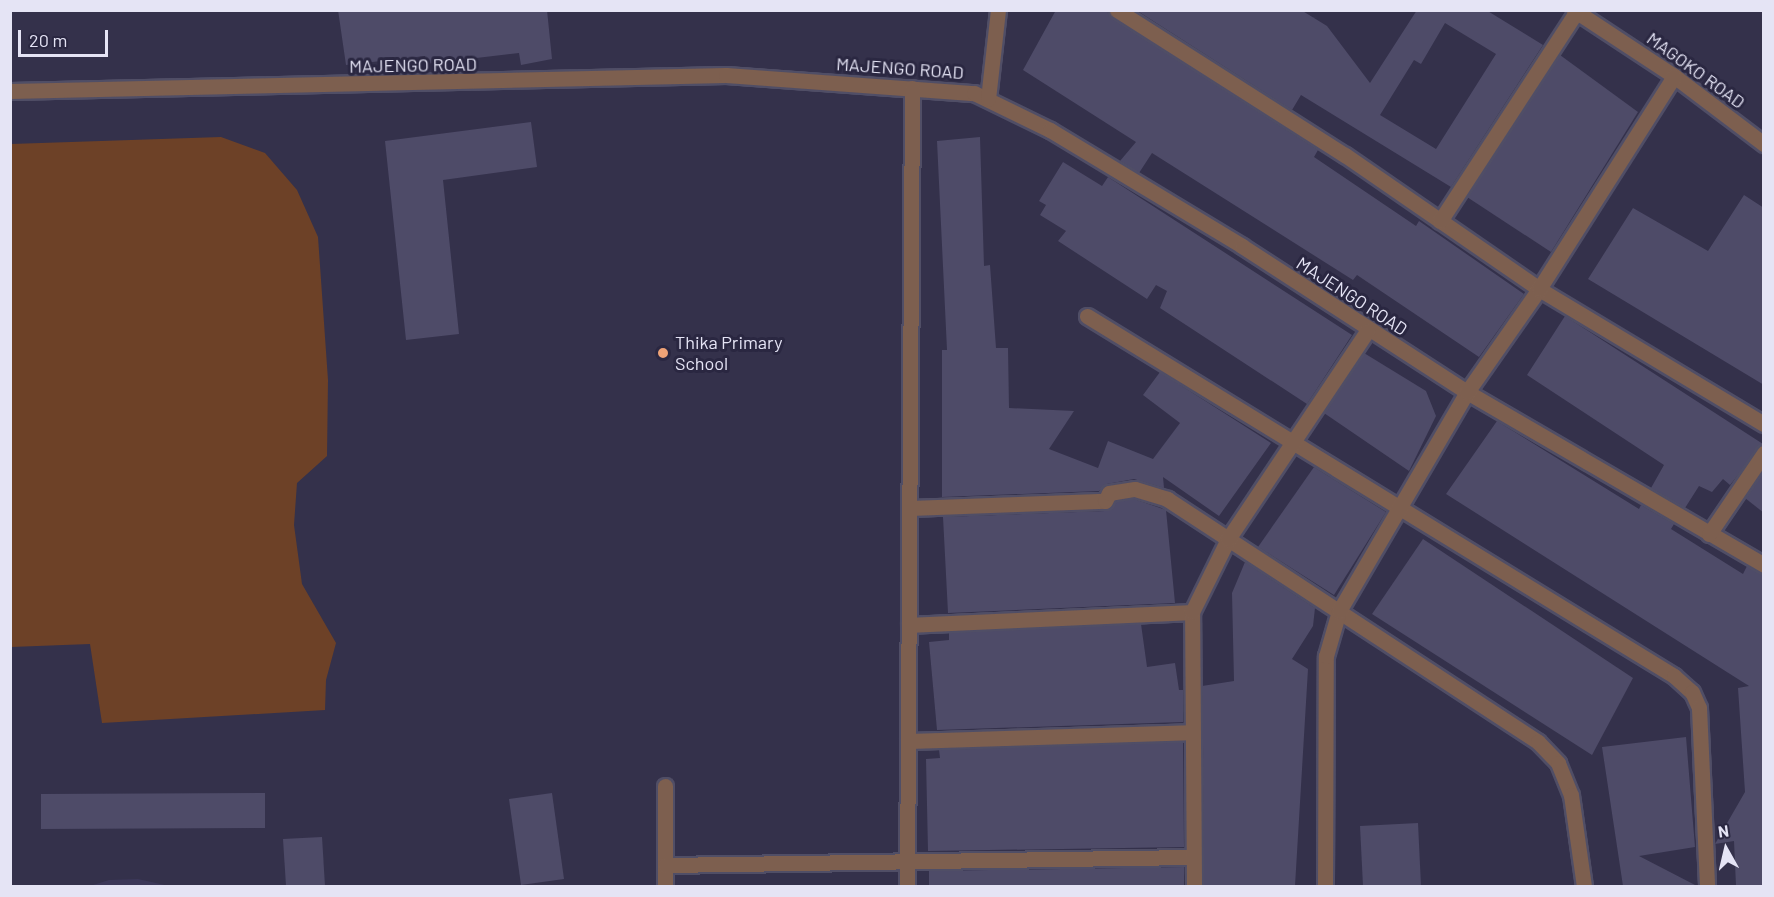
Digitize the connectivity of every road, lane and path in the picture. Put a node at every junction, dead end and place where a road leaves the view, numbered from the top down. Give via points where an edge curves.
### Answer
1 (998, 10) edge
2 (1117, 10) edge
3 (1575, 11) edge
4 (1674, 76) junction
5 (912, 88) junction
6 (10, 91) edge
7 (988, 99) junction
8 (1764, 144) edge
9 (1440, 221) junction
10 (1539, 289) junction
11 (1087, 316) dead end
12 (1367, 331) junction
13 (1467, 392) junction
14 (1764, 424) edge
15 (1294, 441) junction
16 (1764, 453) edge
17 (1402, 507) junction
18 (910, 508) junction
19 (1709, 534) junction
20 (1228, 539) junction
21 (1764, 565) edge
22 (1339, 611) junction
23 (1192, 612) junction
24 (909, 625) junction
25 (1190, 732) junction
26 (908, 741) junction
27 (665, 786) dead end
28 (1193, 857) junction
29 (907, 864) junction
30 (665, 865) junction
31 (665, 886) edge
32 (907, 886) edge
33 (1194, 886) edge
34 (1325, 886) edge
35 (1584, 886) edge
36 (1707, 886) edge

1 - 7 street
2 - 9 street
3 - 4 street, MAGOKO ROAD
3 - 9 street
4 - 8 street, MAGOKO ROAD
4 - 10 street
5 - 6 street, MAJENGO ROAD via 726,75
5 - 7 street, MAJENGO ROAD via 974,93
5 - 18 street
7 - 12 street, MAJENGO ROAD via 1050,130 1242,246
9 - 10 street
10 - 13 street
10 - 14 street
11 - 15 street
12 - 13 street, MAJENGO ROAD
12 - 15 street
13 - 17 street
13 - 19 street, MAJENGO ROAD
15 - 17 street
15 - 20 street
16 - 19 street
17 - 22 street
17 - 36 street via 1674,676 1692,692 1699,708
18 - 20 street via 1105,501 1109,493 1135,489 1167,499
18 - 24 street
19 - 21 street, MAJENGO ROAD
20 - 22 street
20 - 23 street
22 - 34 street via 1326,656
22 - 35 street via 1538,742 1558,763 1571,795
23 - 24 street
23 - 25 street
24 - 26 street
25 - 26 street
25 - 28 street
26 - 29 street
27 - 30 street
28 - 29 street
28 - 33 street
29 - 30 street
29 - 32 street
30 - 31 street

